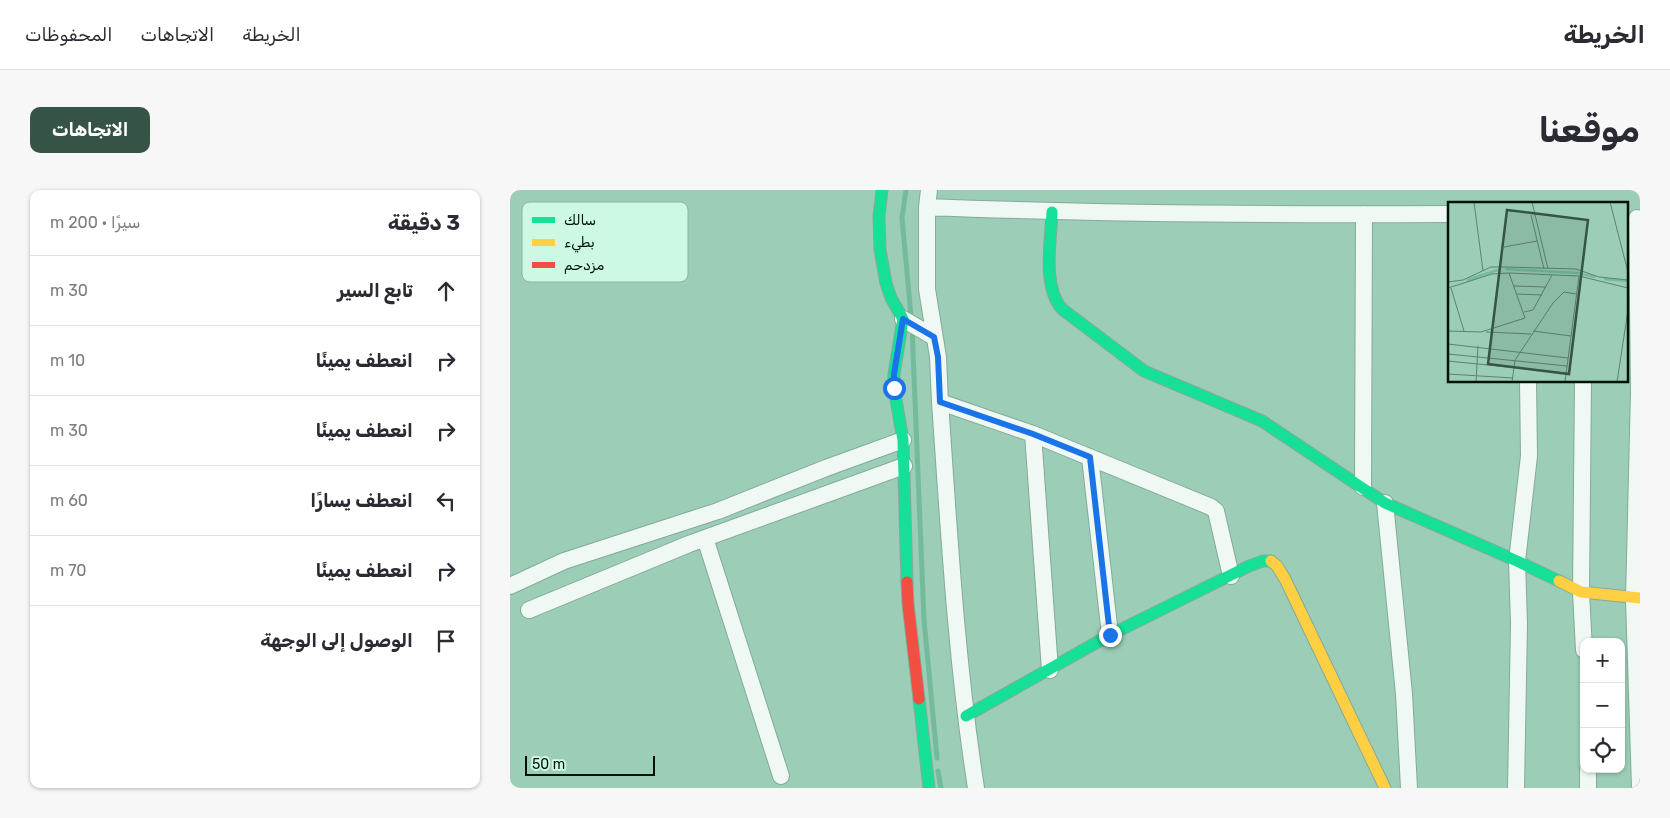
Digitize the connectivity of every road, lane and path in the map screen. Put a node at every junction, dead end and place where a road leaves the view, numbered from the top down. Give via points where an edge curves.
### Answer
1 (882, 190) edge
2 (929, 190) edge
3 (927, 207) junction
4 (1052, 212) junction
5 (1364, 214) junction
6 (1448, 214) edge
7 (1634, 218) edge
8 (903, 319) junction
9 (934, 337) junction
10 (1528, 382) edge
11 (1584, 382) edge
12 (940, 402) junction
13 (1033, 434) junction
14 (903, 440) junction
15 (1090, 457) junction
16 (904, 466) junction
17 (1363, 487) junction
18 (1385, 503) junction
19 (705, 538) junction
20 (1518, 561) junction
21 (1231, 576) junction
22 (510, 586) edge
23 (1581, 592) junction
24 (1637, 599) edge
25 (529, 610) dead end
26 (1110, 635) junction
27 (1583, 638) edge
28 (1050, 670) junction
29 (966, 716) junction
30 (1588, 773) edge
31 (781, 776) dead end
32 (929, 788) edge
33 (976, 788) edge
34 (1385, 788) edge
35 (1409, 788) edge
36 (1516, 788) edge
37 (1588, 788) edge
38 (1640, 788) edge

1 - 8 street via 878,216 880,250 891,298
2 - 3 street
3 - 4 street
3 - 9 street via 928,290
4 - 5 street
4 - 17 street via 1049,280 1055,301 1062,309 1144,371 1262,421
5 - 6 street
5 - 17 street
7 - 24 street via 1639,391
8 - 9 street
8 - 14 street via 894,388
9 - 12 street
10 - 20 street via 1529,456
11 - 23 street
12 - 13 street
12 - 29 street via 954,610
13 - 15 street
13 - 28 street
14 - 16 street
14 - 22 street via 718,511 564,561
15 - 21 street via 1216,511
15 - 26 street
16 - 19 street
16 - 32 street via 908,604
17 - 18 street
18 - 20 street
18 - 35 street via 1404,694
19 - 25 street
19 - 31 street
20 - 23 street
20 - 36 street
21 - 26 street
21 - 34 street via 1263,561 1271,561 1277,566
23 - 24 street
23 - 27 street
24 - 38 street
26 - 28 street
28 - 29 street
29 - 33 street
30 - 37 street

